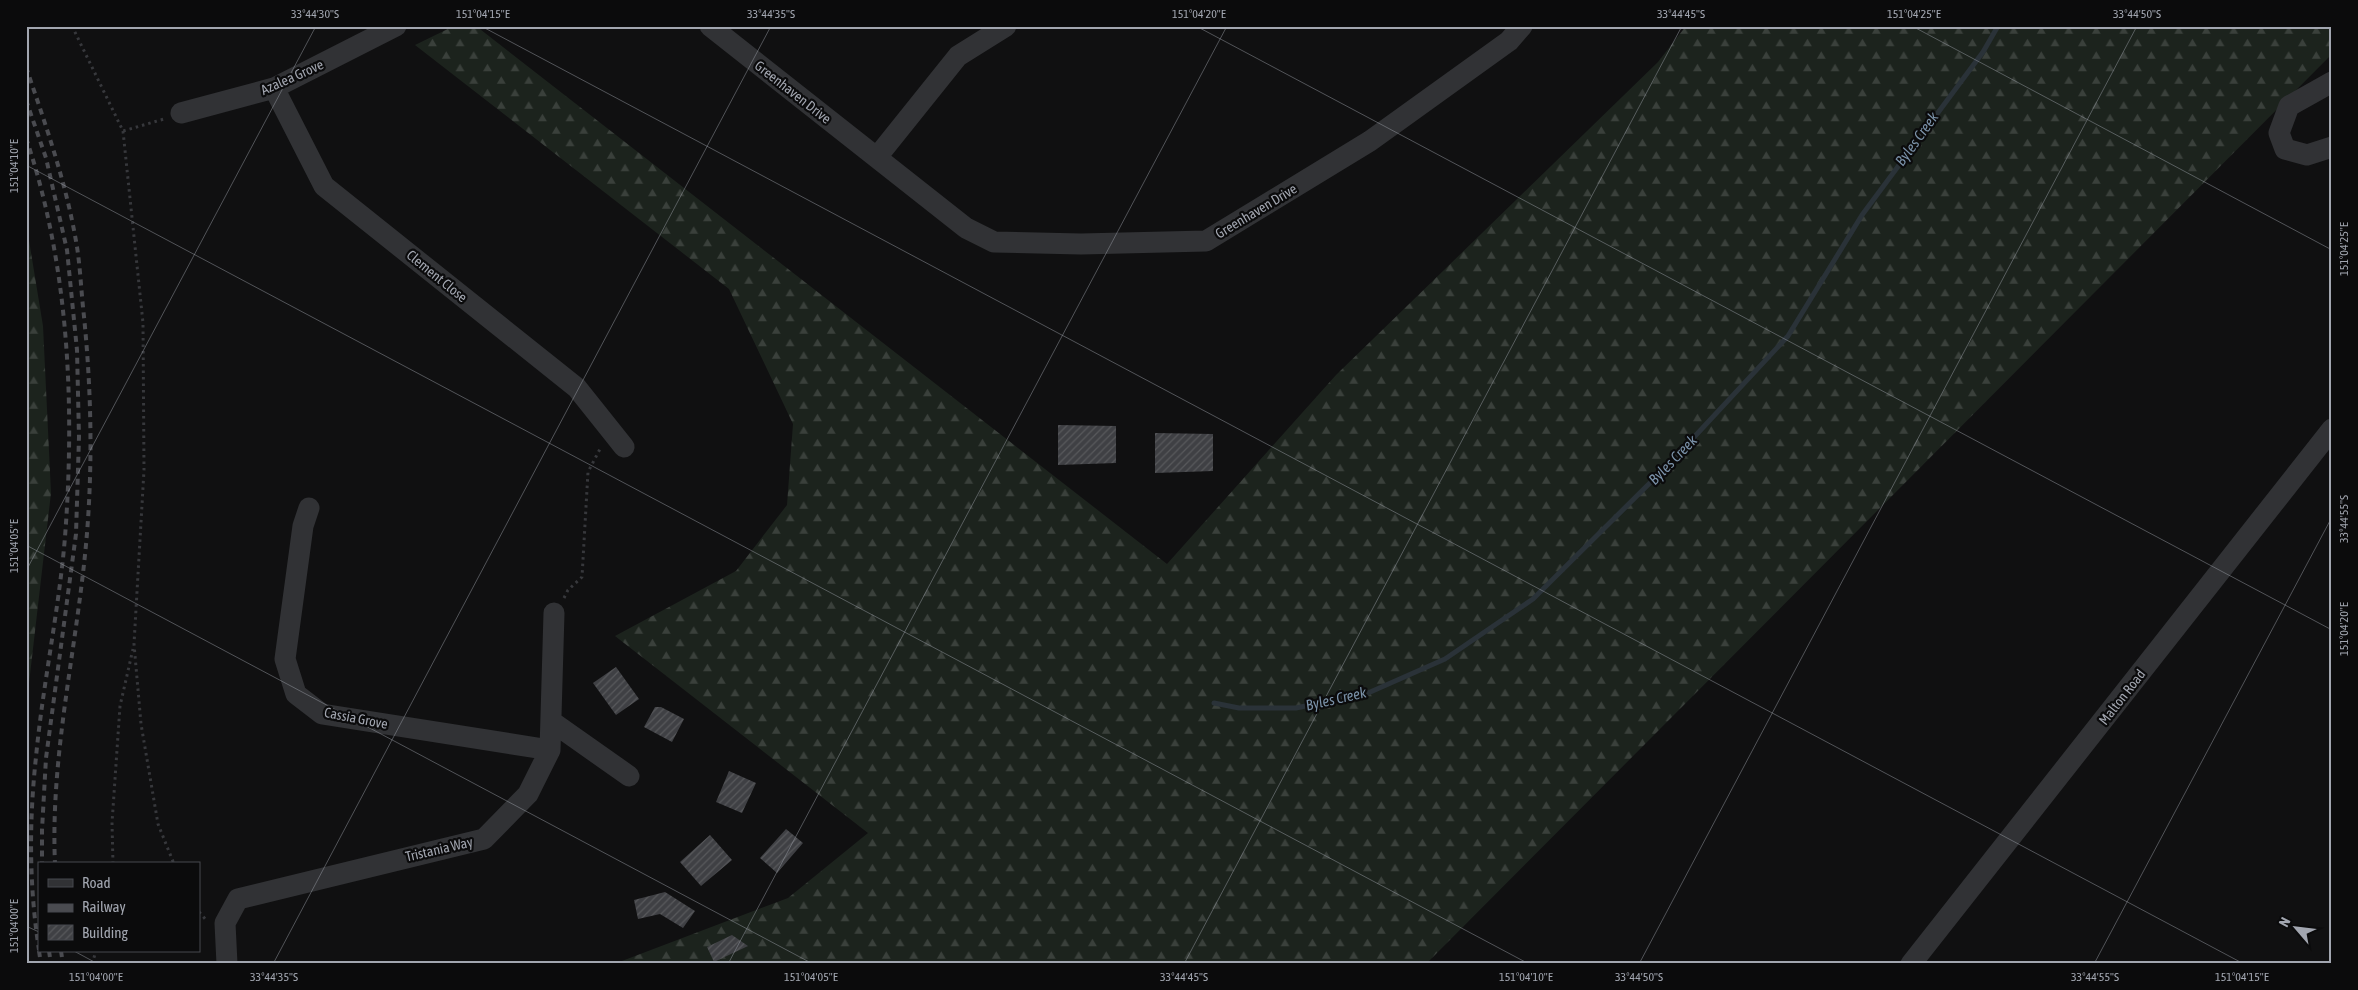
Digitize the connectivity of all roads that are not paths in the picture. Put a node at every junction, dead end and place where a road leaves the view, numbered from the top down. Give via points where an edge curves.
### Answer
1 (396, 26) edge
2 (710, 26) edge
3 (1006, 26) edge
4 (1522, 26) edge
5 (2332, 82) edge
6 (274, 88) junction
7 (181, 113) road end
8 (2332, 147) edge
9 (877, 157) junction
10 (2332, 429) edge
11 (624, 447) dead end
12 (309, 508) dead end
13 (554, 613) road end
14 (551, 721) junction
15 (550, 750) junction
16 (629, 776) dead end
17 (227, 964) edge
18 (1911, 964) edge

1 - 6 street, Azalea Grove
2 - 9 street, Greenhaven Drive
3 - 9 street via 958,56
4 - 9 street, Greenhaven Drive via 1508,42 1370,141 1206,241 994,242 966,228
5 - 8 street via 2289,106 2279,133 2285,149 2300,153 2308,155
6 - 7 street, Azalea Grove
6 - 11 street, Clement Close via 324,186 577,388
10 - 18 street, Malton Road
12 - 15 street, Cassia Grove via 303,526 285,659 296,694 322,714
13 - 14 street, Tristania Way
14 - 15 street, Tristania Way
14 - 16 street
15 - 17 street, Tristania Way via 528,794 484,839 238,899 225,924

